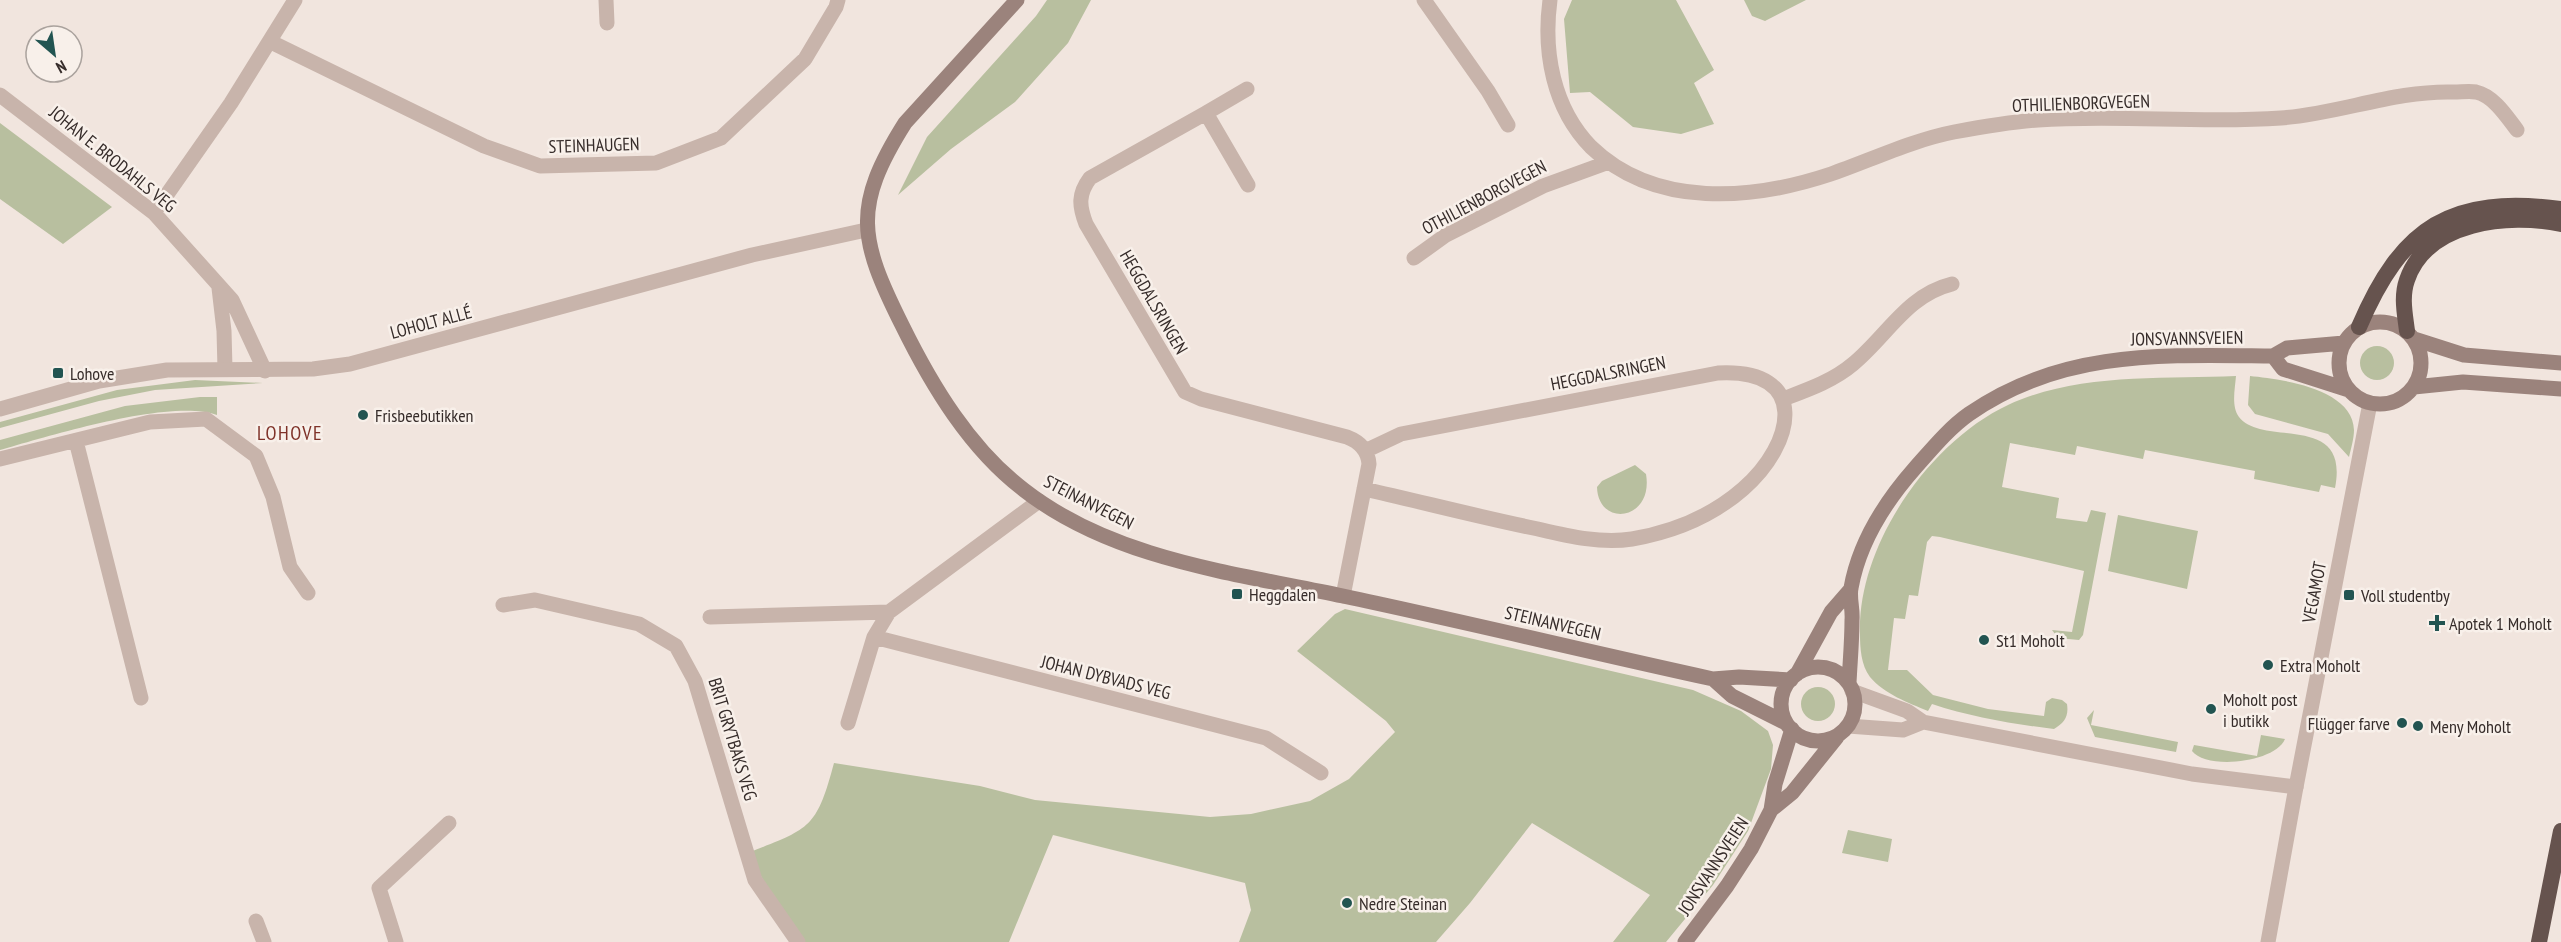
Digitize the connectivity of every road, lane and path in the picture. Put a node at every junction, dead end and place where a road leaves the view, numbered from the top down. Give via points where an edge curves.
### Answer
1 (295, 0) edge
2 (606, 0) edge
3 (838, 0) edge
4 (1017, 0) edge
5 (1424, 0) edge
6 (1550, 0) edge
7 (607, 23) dead end
8 (271, 42) junction
9 (1247, 89) dead end
10 (0, 95) edge
11 (1206, 113) junction
12 (1508, 125) dead end
13 (2517, 130) dead end
14 (1609, 162) junction
15 (1248, 185) dead end
16 (2561, 209) edge
17 (154, 213) junction
18 (2561, 224) edge
19 (866, 230) junction
20 (1414, 258) dead end
21 (1952, 284) dead end
22 (219, 288) junction
23 (2359, 327) junction
24 (2411, 335) junction
25 (2344, 343) junction
26 (2273, 356) junction
27 (2561, 363) edge
28 (225, 369) junction
29 (264, 371) junction
30 (2414, 387) junction
31 (2561, 389) edge
32 (2349, 390) junction
33 (1783, 399) junction
34 (2370, 403) junction
35 (0, 409) edge
36 (76, 441) junction
37 (1365, 451) junction
38 (0, 459) edge
39 (1364, 489) junction
40 (1039, 501) junction
41 (1851, 589) junction
42 (308, 593) dead end
43 (1343, 596) junction
44 (503, 605) dead end
45 (889, 612) junction
46 (710, 617) dead end
47 (874, 638) junction
48 (1794, 677) junction
49 (1713, 679) junction
50 (1850, 687) junction
51 (141, 698) dead end
52 (1923, 722) junction
53 (848, 723) dead end
54 (1789, 726) junction
55 (1843, 731) junction
56 (1321, 773) dead end
57 (2296, 787) junction
58 (1771, 810) junction
59 (449, 823) dead end
60 (2561, 831) edge
61 (256, 921) dead end
62 (264, 942) edge
63 (396, 942) edge
64 (798, 942) edge
65 (1685, 942) edge
66 (2268, 942) edge
67 (2539, 942) edge

1 - 8 street
2 - 7 street
3 - 8 street, STEINHAUGEN via 805,59 722,138 656,163 540,166 484,146
4 - 19 main road, STEINANVEGEN via 905,123 874,184
5 - 12 street
6 - 14 street, OTHILIENBORGVEGEN via 1547,39 1557,89 1576,128
8 - 17 street
9 - 11 street, HEGGDALSRINGEN
10 - 17 street, JOHAN E. BRODAHLS VEG
11 - 15 street
11 - 37 street, HEGGDALSRINGEN via 1090,178 1080,203 1086,224 1185,392 1347,436
13 - 14 street, OTHILIENBORGVEGEN via 2493,101 2477,92 2433,91 2282,118 2038,120 1962,131 1828,174 1762,190 1675,190 1641,181
14 - 20 street, OTHILIENBORGVEGEN via 1543,186 1446,235
16 - 23 highway via 2489,206 2440,221 2402,252 2375,292
17 - 22 street, JOHAN E. BRODAHLS VEG
18 - 24 highway via 2521,220 2484,223 2439,241 2418,259 2406,282 2403,300
19 - 29 street, LOHOLT ALLÉ via 741,258 350,364
19 - 40 main road, STEINANVEGEN via 886,294 947,404 982,451
21 - 33 street via 1933,288 1914,300 1852,365 1820,385
22 - 28 street
22 - 29 street, JOHAN E. BRODAHLS VEG via 232,300
23 - 24 main road via 2384,322
23 - 25 main road
24 - 27 main road via 2464,355
24 - 30 main road via 2421,358
25 - 26 main road, JONSVANNSVEIEN via 2287,348
25 - 32 main road via 2339,367
26 - 32 main road via 2283,369
26 - 41 main road, JONSVANNSVEIEN via 2147,355 2043,376 2002,393 1968,415 1909,475 1880,513 1863,548
28 - 29 street, LOHOLT ALLÉ
28 - 35 street, LOHOLT ALLÉ via 167,370 99,381
30 - 31 main road via 2463,382
30 - 34 main road via 2394,402
32 - 34 main road
33 - 37 street, HEGGDALSRINGEN via 1758,377 1718,373 1401,434
33 - 39 street via 1785,423 1779,445 1761,471 1710,513 1643,537 1581,538
34 - 57 street, VEGAMOT
36 - 38 street
36 - 42 street via 150,423 206,419 256,456 273,497 290,567
36 - 51 street
37 - 39 street via 1369,464
39 - 43 street
40 - 43 main road, STEINANVEGEN via 1072,520 1144,550 1194,565
40 - 45 street
41 - 48 main road, JONSVANNSVEIEN via 1831,612
41 - 50 main road, JONSVANNSVEIEN
43 - 49 main road, STEINANVEGEN
44 - 64 street, BRIT GRYTBAKS VEG via 534,600 639,624 676,646 695,681 755,880
45 - 46 street
45 - 47 street
47 - 53 street
47 - 56 street, JOHAN DYBVADS VEG via 1266,738
48 - 49 main road, STEINANVEGEN
48 - 50 main road via 1813,668 1827,668 1841,675
48 - 54 main road via 1782,697 1782,711
49 - 54 main road, STEINANVEGEN via 1732,696
50 - 52 street via 1907,711
50 - 55 main road via 1854,712
52 - 55 street via 1903,730
52 - 57 street via 2192,774
54 - 55 main road via 1809,740 1824,741
54 - 58 main road, JONSVANNSVEIEN
55 - 58 main road, JONSVANNSVEIEN via 1792,793
57 - 66 street, VEGAMOT
58 - 65 main road, JONSVANNSVEIEN via 1727,886
59 - 63 street via 379,888
60 - 67 highway
61 - 62 street

